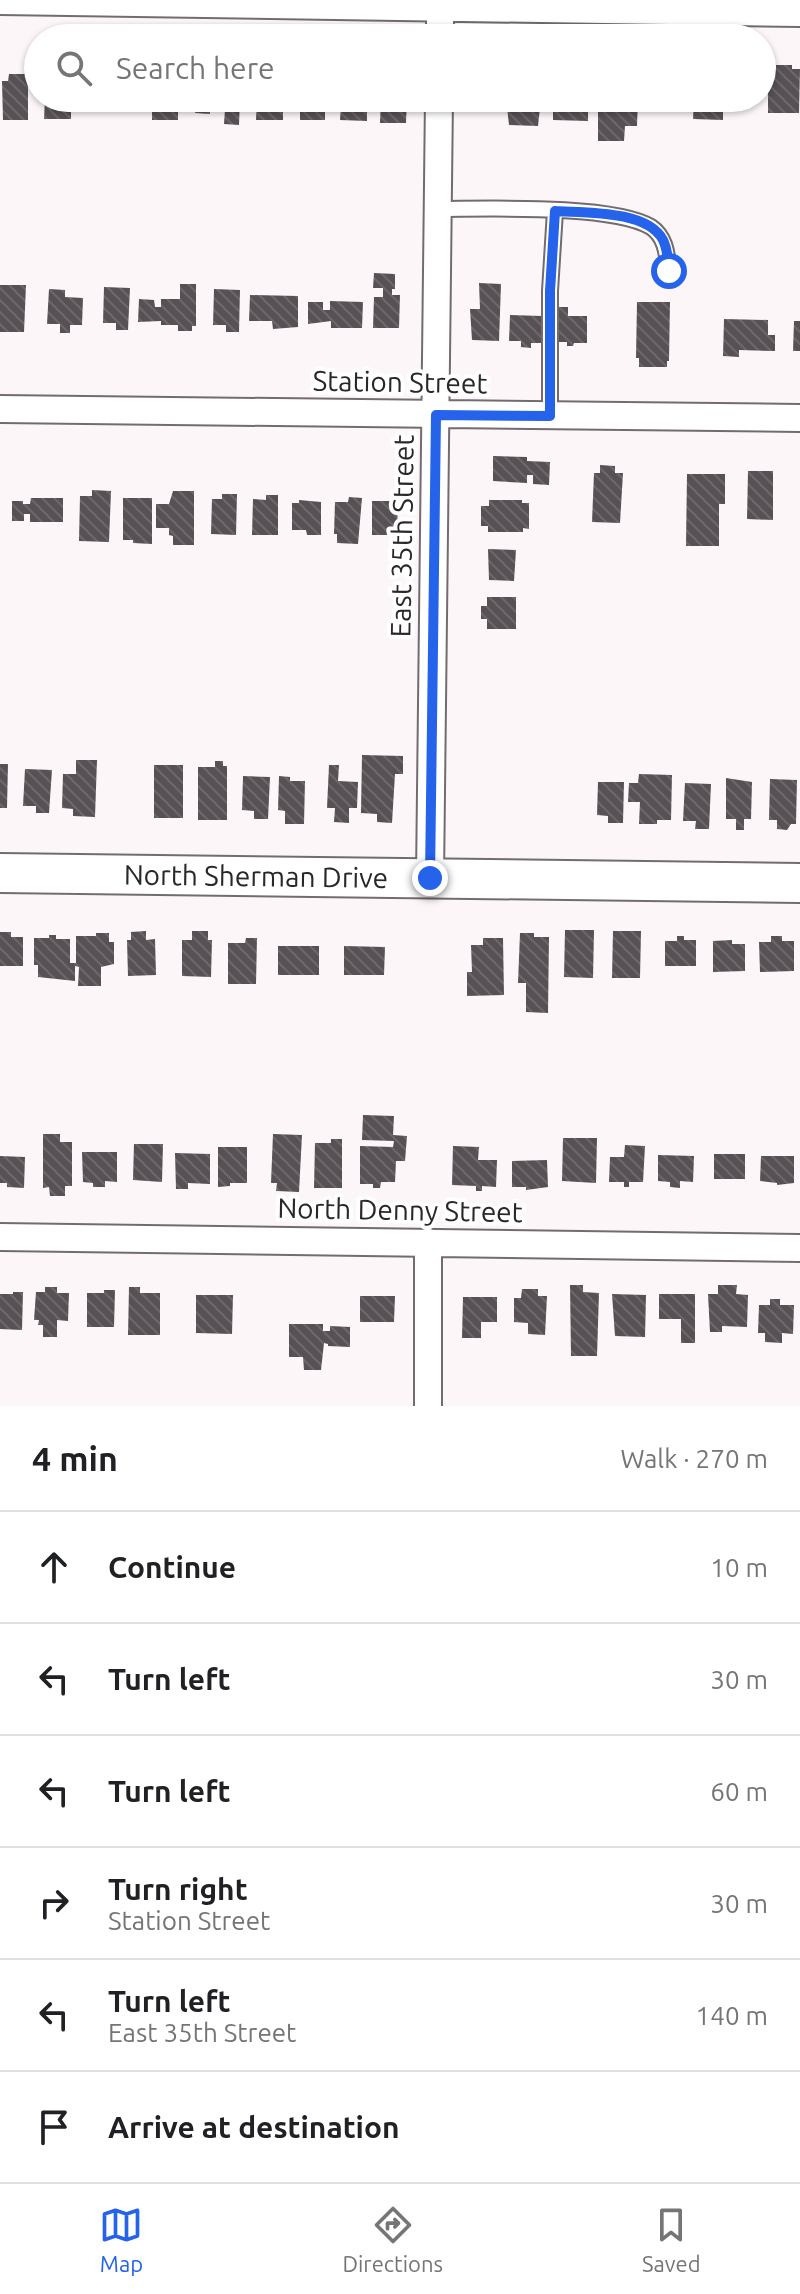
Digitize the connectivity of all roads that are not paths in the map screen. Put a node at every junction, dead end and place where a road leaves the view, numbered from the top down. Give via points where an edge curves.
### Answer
1 (0, 1) edge
2 (440, 8) junction
3 (800, 13) edge
4 (440, 24) edge
5 (439, 112) edge
6 (438, 209) junction
7 (555, 211) junction
8 (669, 271) dead end
9 (0, 409) edge
10 (436, 415) junction
11 (550, 416) junction
12 (800, 418) edge
13 (0, 873) edge
14 (430, 878) junction
15 (800, 883) edge
16 (0, 1237) edge
17 (428, 1242) junction
18 (800, 1248) edge
19 (428, 1406) edge

1 - 2 street
2 - 3 street
2 - 4 street
5 - 6 street, East 35th Street
6 - 7 lane
6 - 10 street, East 35th Street
7 - 8 lane via 617,215 653,228 667,250
7 - 11 lane
9 - 10 street, Station Street
10 - 11 street, Station Street
10 - 14 street, East 35th Street
11 - 12 street, Station Street
13 - 14 main road, North Sherman Drive
14 - 15 main road, North Sherman Drive
16 - 17 street, North Denny Street
17 - 18 street, North Denny Street
17 - 19 street

